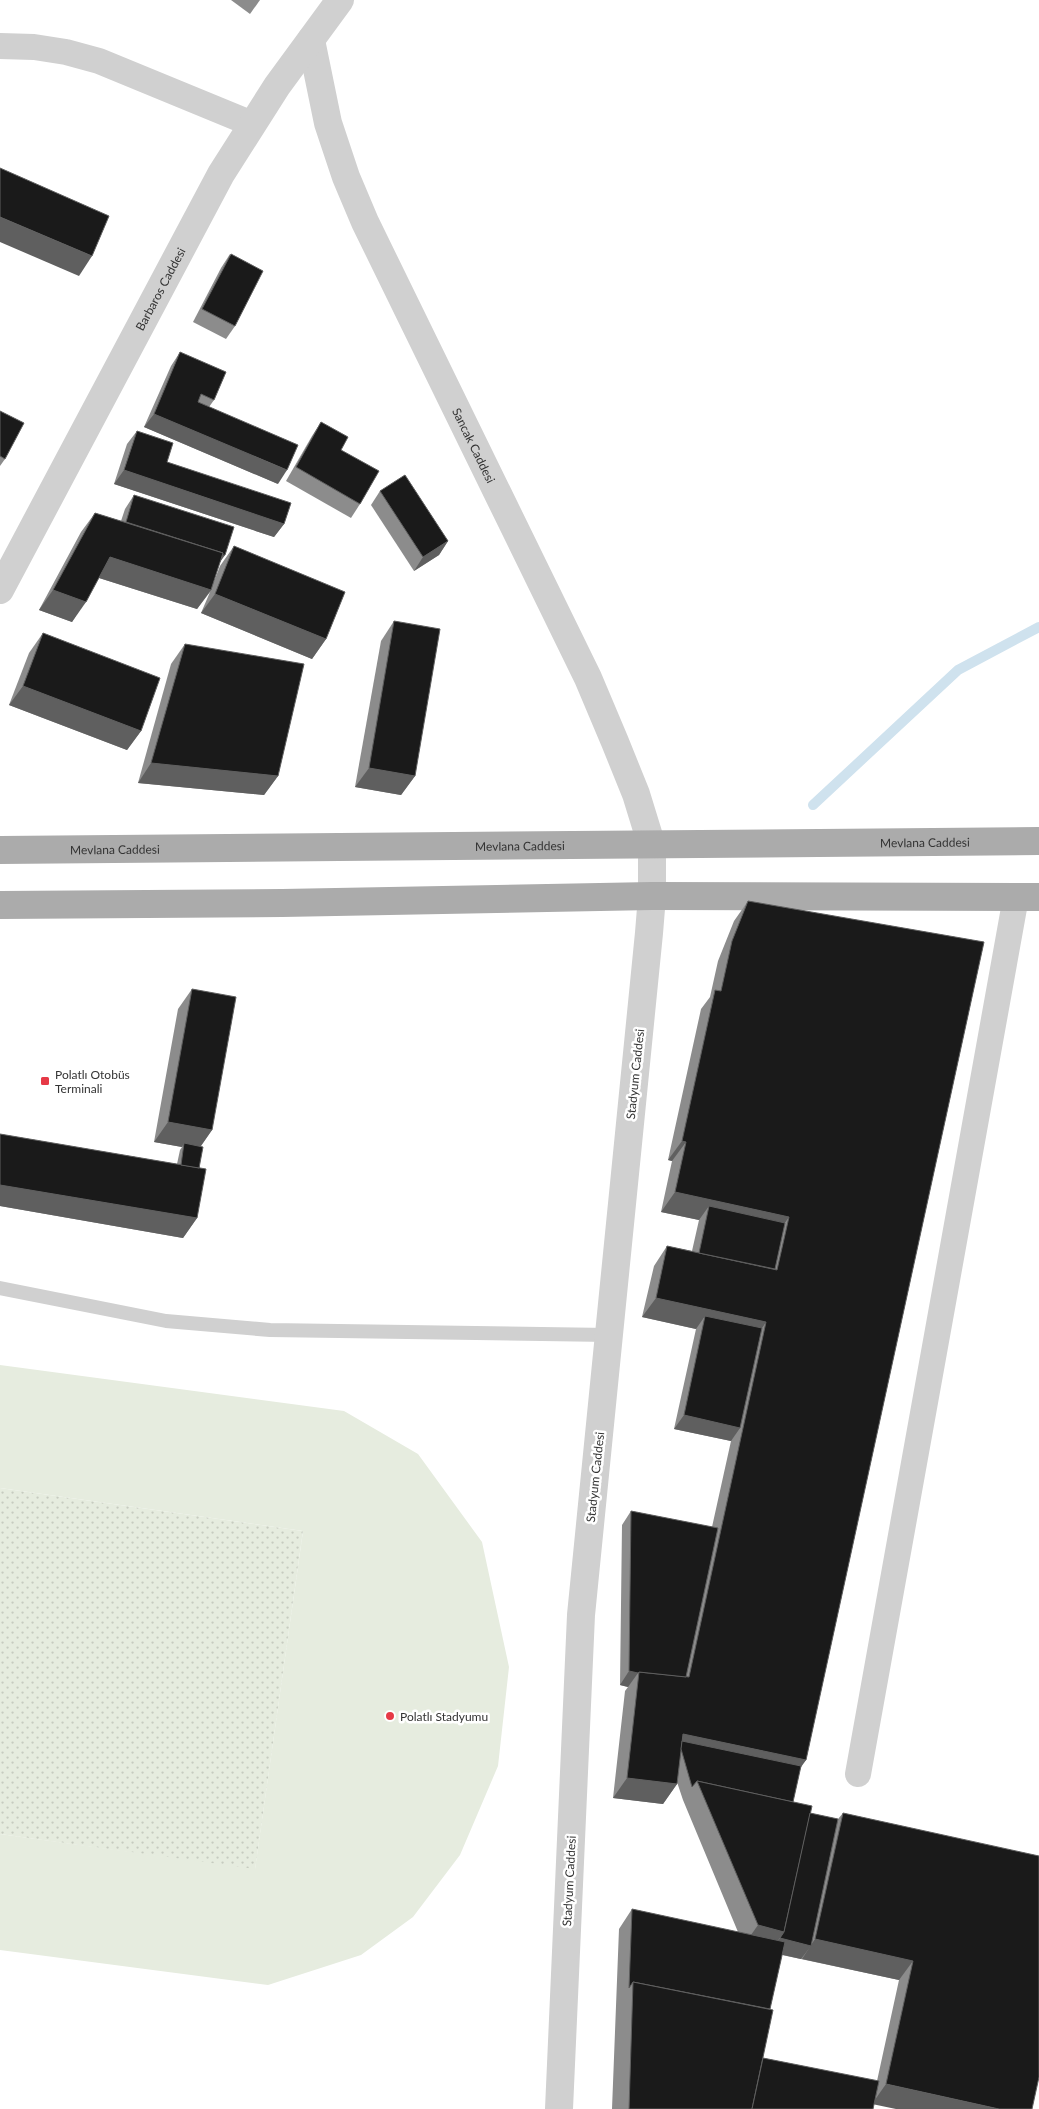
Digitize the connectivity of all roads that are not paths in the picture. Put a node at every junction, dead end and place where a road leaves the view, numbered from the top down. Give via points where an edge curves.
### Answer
1 (340, 0) edge
2 (311, 40) junction
3 (0, 46) edge
4 (252, 124) junction
5 (0, 590) edge
6 (1039, 841) edge
7 (652, 846) junction
8 (0, 850) edge
9 (652, 896) junction
10 (1027, 897) edge
11 (0, 905) edge
12 (0, 1288) edge
13 (609, 1334) junction
14 (858, 1774) dead end
15 (559, 2109) edge

1 - 2 street, Barbaros Caddesi
2 - 4 street, Barbaros Caddesi
2 - 7 street, Sancak Caddesi via 328,123 365,222 588,678 632,785
3 - 4 street via 34,47 99,61
4 - 5 street, Barbaros Caddesi via 221,174
6 - 7 main road, Mevlana Caddesi
7 - 8 main road, Mevlana Caddesi
7 - 9 street, Stadyum Caddesi
9 - 10 main road
9 - 11 main road
9 - 13 street, Stadyum Caddesi
10 - 14 street
12 - 13 lane via 166,1321 270,1330
13 - 15 street, Stadyum Caddesi via 581,1615

